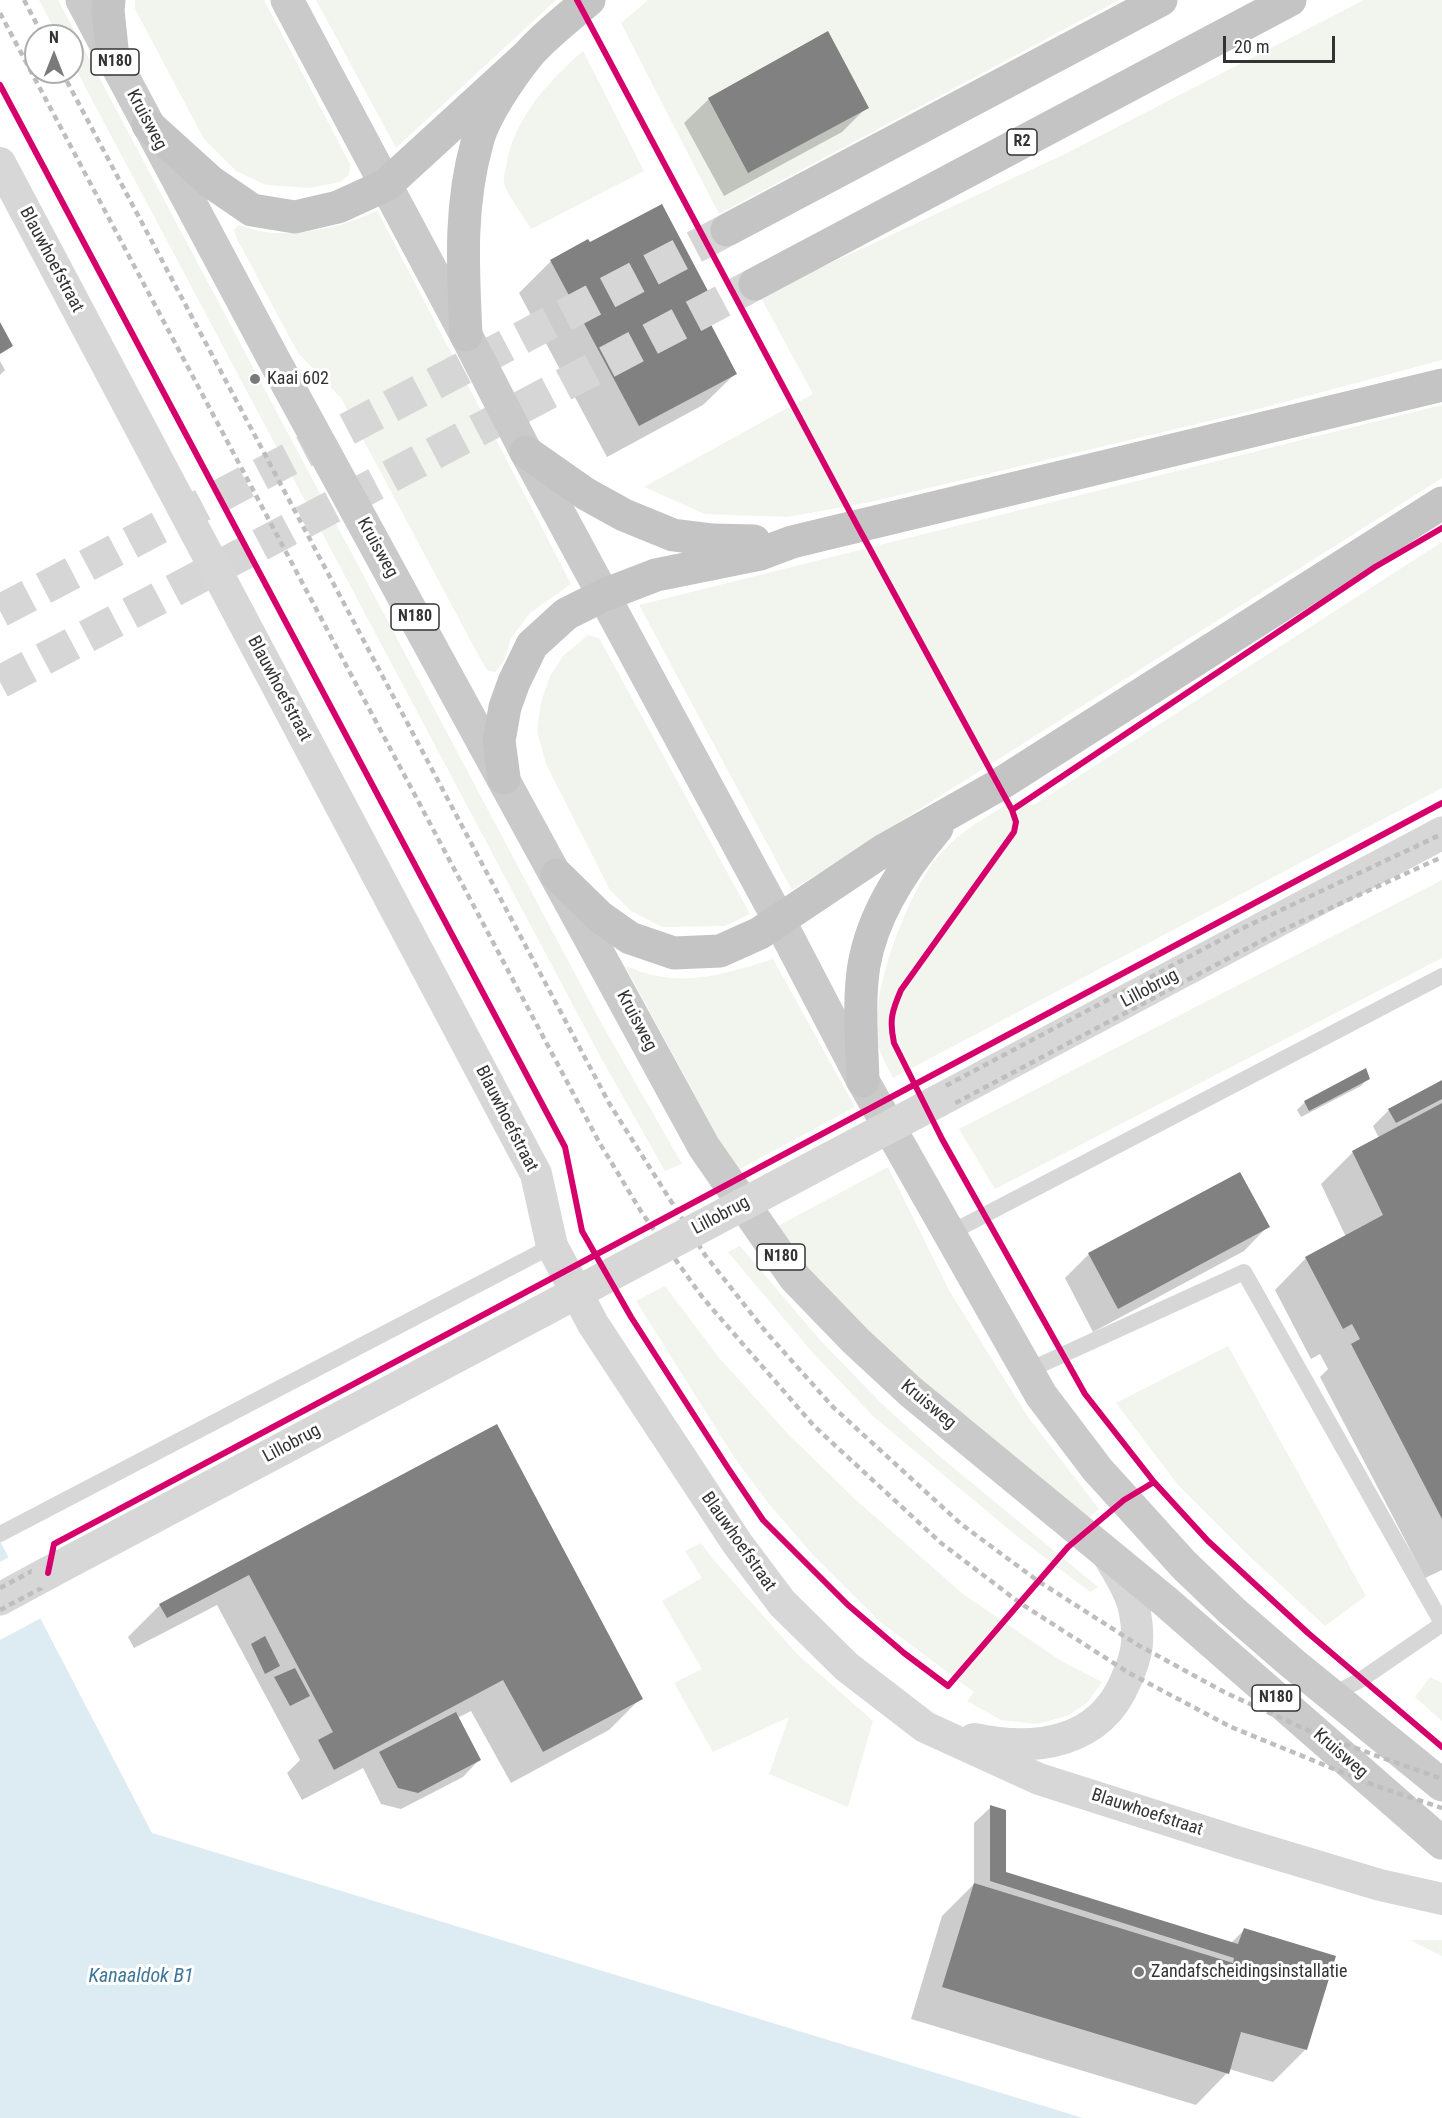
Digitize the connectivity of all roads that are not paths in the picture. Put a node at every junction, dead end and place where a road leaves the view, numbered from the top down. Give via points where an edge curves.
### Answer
1 (82, 0) edge
2 (109, 0) edge
3 (287, 0) edge
4 (589, 0) edge
5 (1161, 0) edge
6 (1290, 0) edge
7 (528, 54) junction
8 (113, 58) junction
9 (148, 125) junction
10 (0, 164) edge
11 (386, 186) junction
12 (727, 230) tunnel mouth
13 (754, 284) tunnel mouth
14 (466, 334) junction
15 (1442, 385) edge
16 (526, 452) junction
17 (1442, 503) edge
18 (792, 542) junction
19 (604, 595) junction
20 (504, 778) junction
21 (948, 815) junction
22 (1442, 833) edge
23 (557, 875) junction
24 (779, 920) junction
25 (1442, 976) edge
26 (863, 1081) junction
27 (950, 1233) junction
28 (552, 1246) junction
29 (1027, 1371) junction
30 (0, 1534) edge
31 (1108, 1555) junction
32 (0, 1599) edge
33 (1442, 1624) edge
34 (1332, 1695) junction
35 (925, 1727) junction
36 (1442, 1785) edge
37 (1442, 1843) edge
38 (1442, 1899) edge

1 - 8 main road, Kruisweg / N180
2 - 8 highway
3 - 11 main road, N180
4 - 7 highway
5 - 12 highway
6 - 13 highway, R2
7 - 11 highway
7 - 14 highway via 497,99 477,141 465,204 462,252
8 - 9 main road, Kruisweg / N180
9 - 11 highway via 211,182 252,210 295,217 338,207
9 - 20 main road, Kruisweg / N180
10 - 28 street, Blauwhoefstraat via 536,1174
11 - 14 main road, N180
14 - 16 main road, N180
15 - 18 highway
16 - 18 highway via 586,494 673,535
16 - 19 main road, N180
17 - 21 highway
18 - 19 highway via 760,554 656,575
19 - 20 highway via 566,614 532,645 505,707 499,741
19 - 24 main road, N180
20 - 23 main road, Kruisweg / N180
21 - 24 highway via 884,850
21 - 26 highway via 914,854 879,915 864,965
22 - 32 street, Lillobrug, bridge
23 - 24 highway via 600,917 630,938 674,953 720,951
23 - 31 main road, Kruisweg / N180 via 705,1147 795,1278 910,1392
24 - 26 main road, N180
25 - 27 lane
26 - 27 main road, N180
27 - 29 main road, N180
28 - 30 lane
28 - 35 street, Blauwhoefstraat via 593,1324 736,1543 782,1603 847,1667
29 - 33 lane via 1244,1272
29 - 34 main road, N180 via 1090,1460 1184,1565
31 - 35 street via 1135,1611 1138,1645 1120,1697 1101,1719 1068,1739 1027,1745 988,1742
31 - 37 main road, Kruisweg / N180
33 - 34 lane
34 - 36 main road, N180
35 - 38 street, Blauwhoefstraat via 1039,1779 1380,1885

